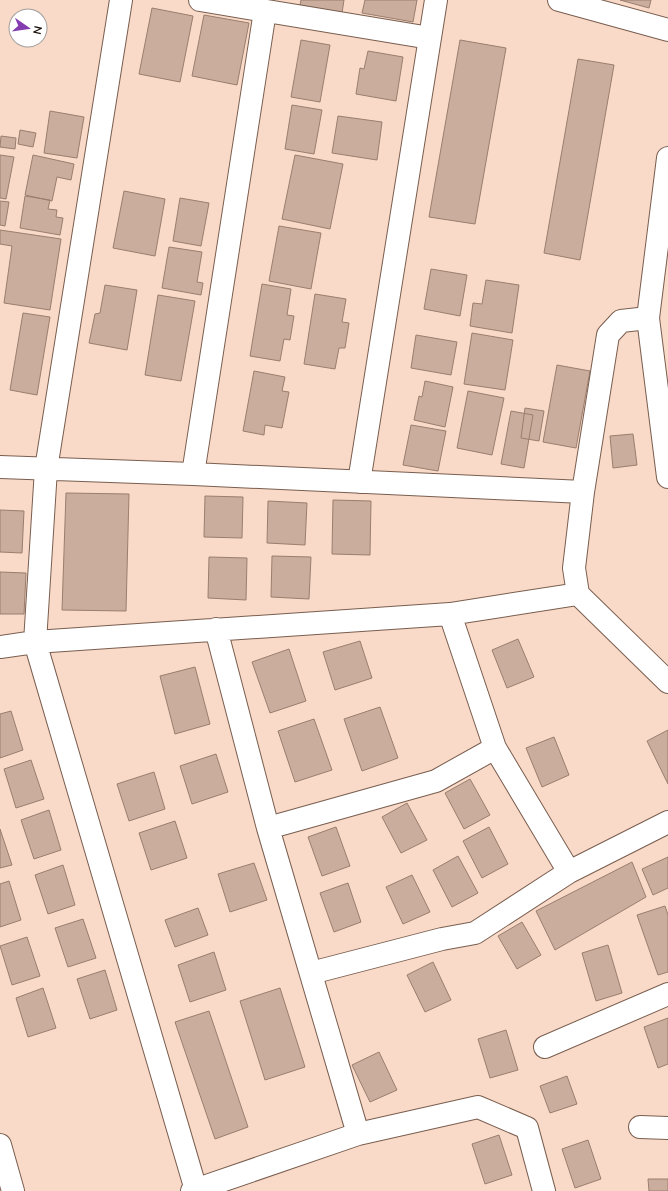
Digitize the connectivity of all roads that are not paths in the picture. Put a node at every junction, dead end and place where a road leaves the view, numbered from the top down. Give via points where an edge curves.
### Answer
1 (121, 0) edge
2 (200, 0) edge
3 (436, 0) edge
4 (559, 0) edge
5 (265, 11) junction
6 (668, 30) edge
7 (430, 38) junction
8 (668, 158) edge
9 (648, 318) junction
10 (0, 467) edge
11 (46, 469) junction
12 (193, 474) junction
13 (668, 477) edge
14 (359, 482) junction
15 (583, 492) junction
16 (578, 594) junction
17 (450, 614) junction
18 (216, 629) junction
19 (35, 642) junction
20 (0, 646) edge
21 (668, 682) edge
22 (495, 748) junction
23 (668, 822) edge
24 (268, 828) junction
25 (570, 872) junction
26 (311, 973) junction
27 (668, 994) edge
28 (545, 1047) dead end
29 (640, 1127) dead end
30 (668, 1128) edge
31 (358, 1134) junction
32 (0, 1145) edge
33 (13, 1191) edge
34 (194, 1191) edge
35 (544, 1191) edge

1 - 11 street
2 - 5 street
3 - 7 street
4 - 6 street
5 - 7 street
5 - 12 street
7 - 14 street
8 - 9 street
9 - 13 street
9 - 15 street via 621,321 608,334
10 - 11 street
11 - 12 street
11 - 19 street
12 - 14 street
14 - 15 street
15 - 16 street via 574,568
16 - 17 street
16 - 21 street
17 - 18 street
17 - 22 street
18 - 19 street
18 - 24 street
19 - 20 street
19 - 34 street
22 - 24 street via 436,781
22 - 25 street
23 - 25 street
24 - 26 street
25 - 26 street via 475,933
26 - 31 street
27 - 28 street
29 - 30 street
31 - 34 street
31 - 35 street via 478,1107 527,1128
32 - 33 street

